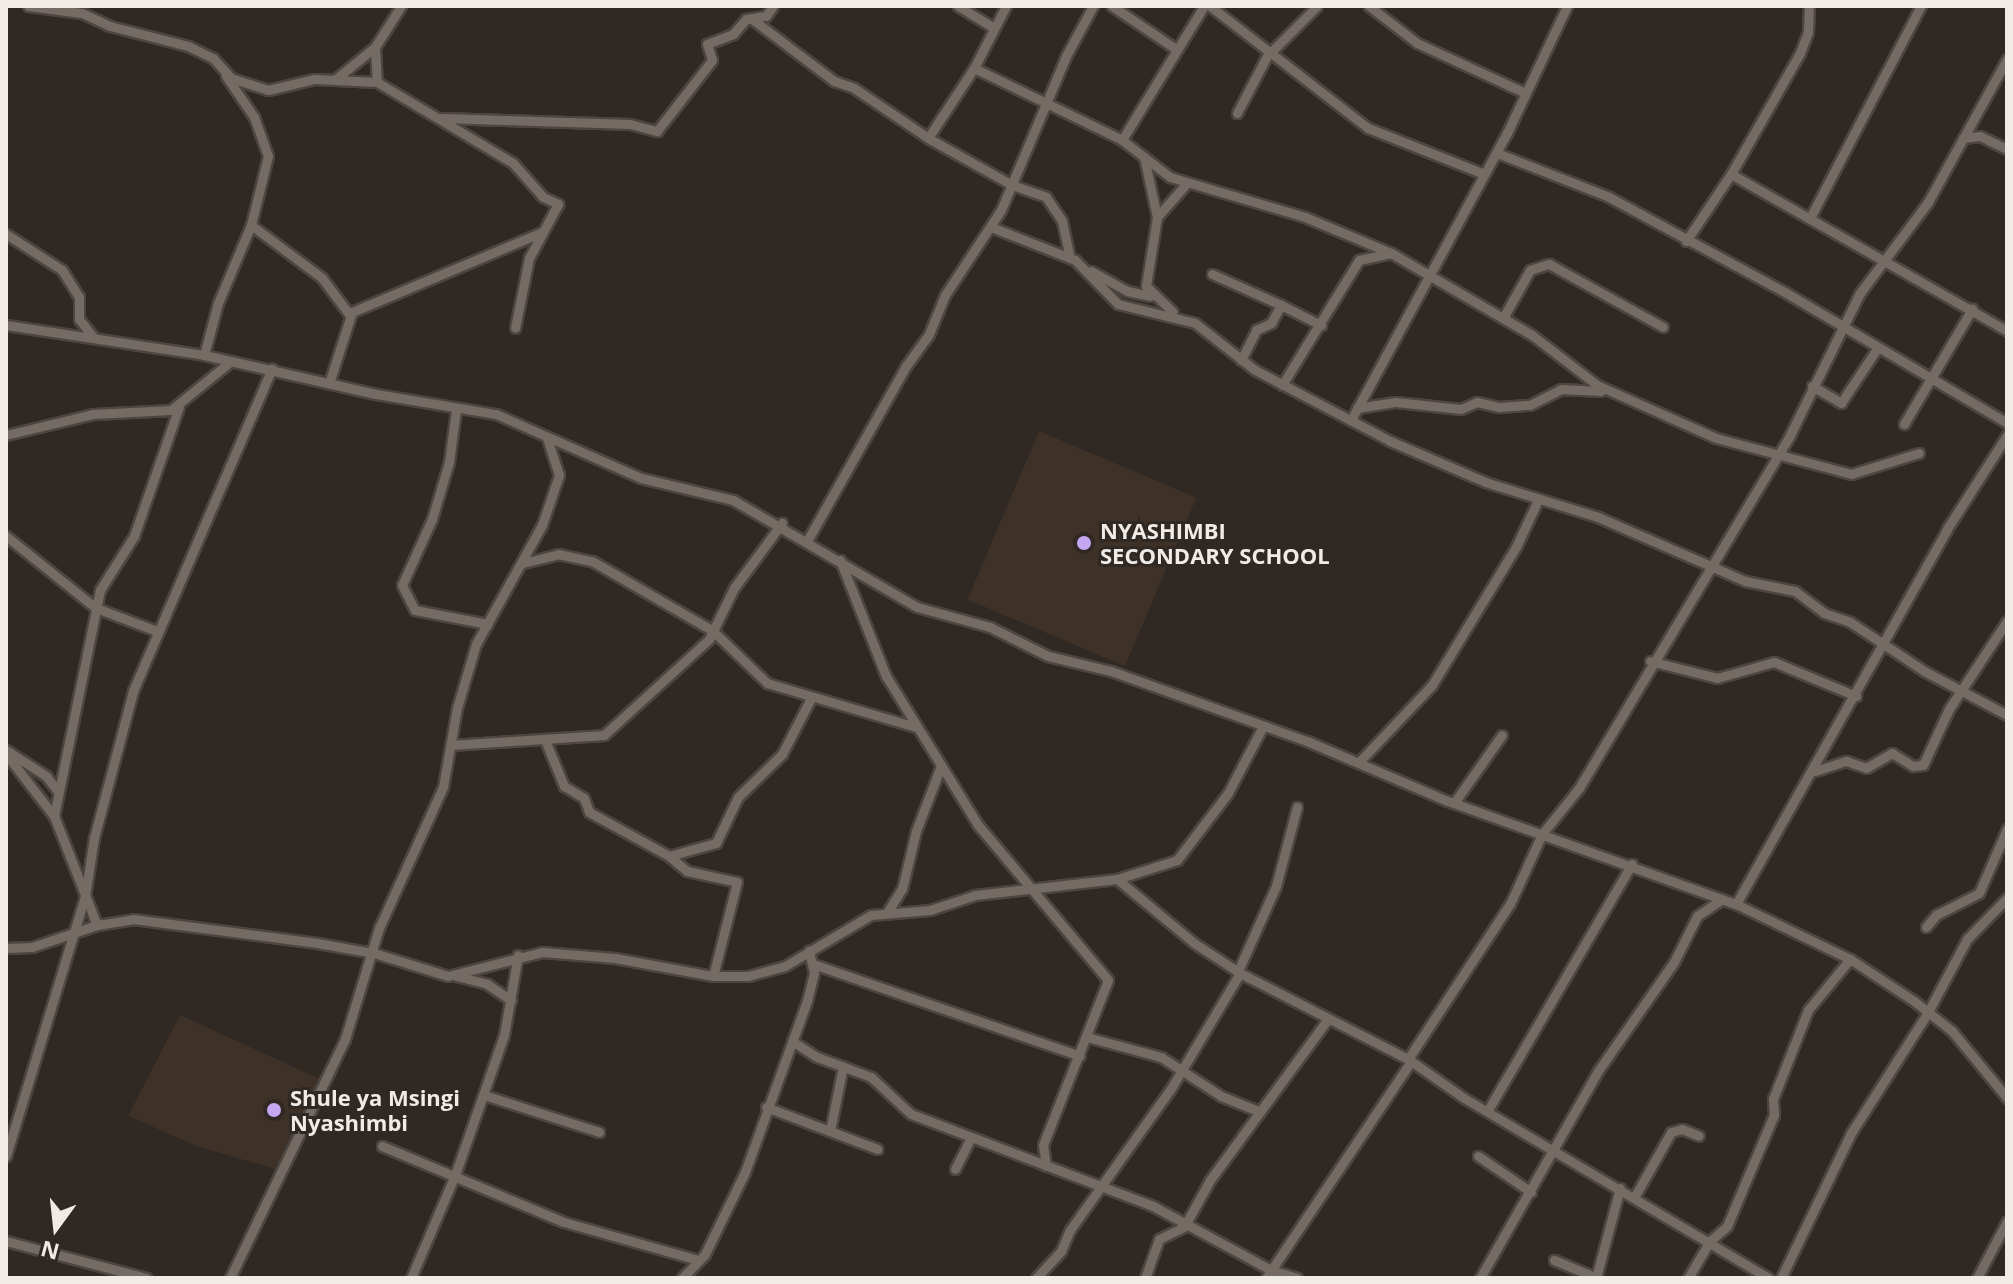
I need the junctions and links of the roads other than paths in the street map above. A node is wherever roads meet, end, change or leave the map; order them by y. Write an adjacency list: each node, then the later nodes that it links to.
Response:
1 (28, 6): 15 (street)
2 (401, 6): 18 (street)
3 (773, 6): 16 (street)
4 (958, 6): 17 (street)
5 (1006, 6): 17 (street)
6 (1093, 6): 27 (street)
7 (1112, 6): 19 (street)
8 (1204, 6): 19 (street)
9 (1210, 6): 20 (street)
10 (1317, 6): 20 (street)
11 (1369, 6): 26 (street)
12 (1567, 6): 26 (street)
13 (1809, 6): 37 (street)
14 (1921, 6): 40 (street)
15 (61, 7): 21 (street)
16 (752, 19): 29 (street); 30 (street)
17 (994, 28): 23 (street)
18 (375, 47): 24 (street); 25 (street)
19 (1176, 49): 32 (street)
20 (1269, 52): 28 (street); 36 (street)
21 (209, 56): 24 (street); 42 (street)
22 (2007, 59): 31 (street)
23 (974, 68): 27 (street); 30 (street)
24 (337, 78): 25 (street)
25 (377, 82): 29 (street)
26 (1525, 93): 34 (street)
27 (1046, 102): 32 (street); 39 (street)
28 (1237, 113)
29 (438, 118): 44 (street)
30 (928, 138): 39 (street)
31 (1963, 138): 33 (street); 49 (street)
32 (1122, 140): 35 (street)
33 (2007, 149)
34 (1497, 153): 36 (street); 46 (street)
35 (1144, 157): 38 (street); 41 (street)
36 (1484, 174): 52 (street)
37 (1731, 174): 40 (street); 46 (street)
38 (1186, 184): 41 (street); 47 (street)
39 (1012, 185): 43 (street); 48 (street)
40 (1811, 216): 49 (street)
41 (1157, 217): 53 (street)
42 (251, 225): 56 (street); 67 (street)
43 (991, 227): 48 (street); 90 (street)
44 (543, 232): 56 (street); 63 (street)
45 (6, 234): 65 (street)
46 (1686, 241): 62 (street)
47 (1391, 253): 52 (street); 60 (street)
48 (1070, 258): 50 (street)
49 (1884, 261): 55 (street); 62 (street)
50 (1089, 271): 53 (street); 57 (street)
51 (1212, 274): 54 (street)
52 (1431, 274): 58 (street); 77 (street)
53 (1150, 296): 57 (street)
54 (1281, 305): 60 (street); 68 (street)
55 (1972, 309): 64 (street); 71 (street)
56 (349, 314): 72 (street)
57 (1179, 316): 68 (street)
58 (1503, 318): 61 (street); 75 (street)
59 (6, 325): 65 (street)
60 (1321, 325): 73 (street)
61 (1663, 327)
62 (1842, 327): 66 (street); 74 (street)
63 (515, 328)
64 (2007, 331)
65 (93, 337): 67 (street)
66 (1878, 347): 71 (street); 74 (street)
67 (204, 355): 69 (street)
68 (1241, 360): 73 (street)
69 (231, 361): 70 (street); 76 (street)
70 (272, 369): 72 (street); 97 (street)
71 (1928, 378): 80 (street); 81 (street)
72 (330, 380): 78 (street)
73 (1282, 385): 79 (street)
74 (1812, 386): 85 (street)
75 (1613, 393): 77 (street); 85 (street)
76 (179, 407): 82 (street); 94 (street)
77 (1357, 408): 79 (street)
78 (456, 410): 84 (street); 96 (street)
79 (1351, 420): 87 (street)
80 (2006, 421)
81 (1904, 424)
82 (6, 435)
83 (2007, 435): 99 (street)
84 (547, 439): 88 (street); 92 (street)
85 (1777, 453): 86 (street); 93 (street)
86 (1919, 453)
87 (1538, 500): 93 (street); 111 (street)
88 (782, 523): 90 (street); 98 (street)
89 (6, 536): 94 (street)
90 (807, 541): 91 (street)
91 (840, 559): 105 (street); 106 (street)
92 (523, 563): 96 (street); 98 (street)
93 (1713, 565): 99 (street); 100 (street)
94 (96, 608): 97 (street); 114 (street)
95 (2007, 621): 101 (street)
96 (488, 624): 109 (street)
97 (157, 631): 124 (street)
98 (713, 631): 103 (street); 108 (street)
99 (1882, 646): 101 (street); 102 (street)
100 (1650, 661): 102 (street); 119 (street)
101 (1961, 690): 104 (street); 113 (street)
102 (1856, 696): 113 (street)
103 (810, 700): 106 (street); 120 (street)
104 (2007, 715)
105 (1263, 726): 111 (street); 122 (street)
106 (916, 727): 112 (street)
107 (1502, 735): 115 (street)
108 (545, 740): 109 (street); 120 (street)
109 (451, 745): 134 (street)
110 (6, 752): 114 (street); 117 (street)
111 (1359, 762): 115 (street)
112 (941, 766): 123 (street); 128 (street)
113 (1815, 771): 127 (street)
114 (57, 790): 117 (street)
115 (1454, 803): 119 (street)
116 (1297, 807): 138 (street)
117 (54, 816): 124 (street)
118 (2007, 829): 130 (street)
119 (1542, 834): 121 (street); 147 (street)
120 (669, 856): 140 (street)
121 (1632, 864): 126 (street); 153 (street)
122 (1117, 879): 123 (street); 138 (street)
123 (1031, 891): 128 (street); 144 (street)
124 (85, 896): 129 (street); 131 (street)
125 (2007, 898): 142 (street)
126 (1722, 899): 127 (street); 161 (street)
127 (1736, 904): 136 (street)
128 (888, 911): 133 (street)
129 (97, 925): 131 (street); 134 (street)
130 (1926, 927)
131 (69, 937): 132 (street); 162 (street)
132 (6, 948)
133 (809, 951): 137 (street); 140 (street)
134 (374, 953): 139 (street); 179 (street)
135 (518, 955): 139 (street); 140 (street); 141 (street)
136 (1850, 959): 142 (street); 174 (street)
137 (813, 964): 145 (street); 146 (street)
138 (1239, 972): 143 (street); 149 (street)
139 (455, 976): 141 (street)
140 (713, 976)
141 (511, 1000): 150 (street)
142 (1928, 1012): 151 (street); 189 (street)
143 (1327, 1020): 147 (street); 154 (street)
144 (1087, 1037): 146 (street); 149 (street)
145 (792, 1041): 148 (street); 152 (street)
146 (1080, 1056): 164 (street)
147 (1410, 1060): 153 (street); 177 (street)
148 (843, 1066): 155 (street); 158 (street)
149 (1182, 1069): 154 (street); 167 (street)
150 (484, 1095): 156 (street); 166 (street)
151 (2007, 1098)
152 (766, 1107): 155 (street); 175 (street)
153 (1488, 1110): 161 (street)
154 (1258, 1111): 172 (street)
155 (830, 1131): 160 (street)
156 (599, 1132)
157 (1699, 1136): 170 (street)
158 (971, 1138): 164 (street); 165 (street)
159 (382, 1146): 166 (street)
160 (877, 1149)
161 (1556, 1150): 168 (street); 169 (street)
162 (6, 1156)
163 (1478, 1156): 169 (street)
164 (1046, 1166): 167 (street)
165 (955, 1169)
166 (455, 1175): 175 (street); 180 (street)
167 (1103, 1188): 172 (street); 182 (street)
168 (1620, 1188): 170 (street); 186 (street)
169 (1531, 1192): 185 (street)
170 (1635, 1196): 174 (street)
171 (2007, 1221): 190 (street)
172 (1186, 1222): 177 (street); 183 (street)
173 (6, 1241): 178 (street)
174 (1710, 1241): 187 (street); 188 (street)
175 (698, 1260): 181 (street)
176 (1554, 1260): 186 (street)
177 (1269, 1274): 184 (street)
178 (146, 1278)
179 (230, 1278)
180 (411, 1278)
181 (682, 1278)
182 (1036, 1278)
183 (1145, 1278)
184 (1297, 1278)
185 (1480, 1278)
186 (1596, 1278)
187 (1688, 1278)
188 (1768, 1278)
189 (1781, 1278)
190 (1977, 1278)

